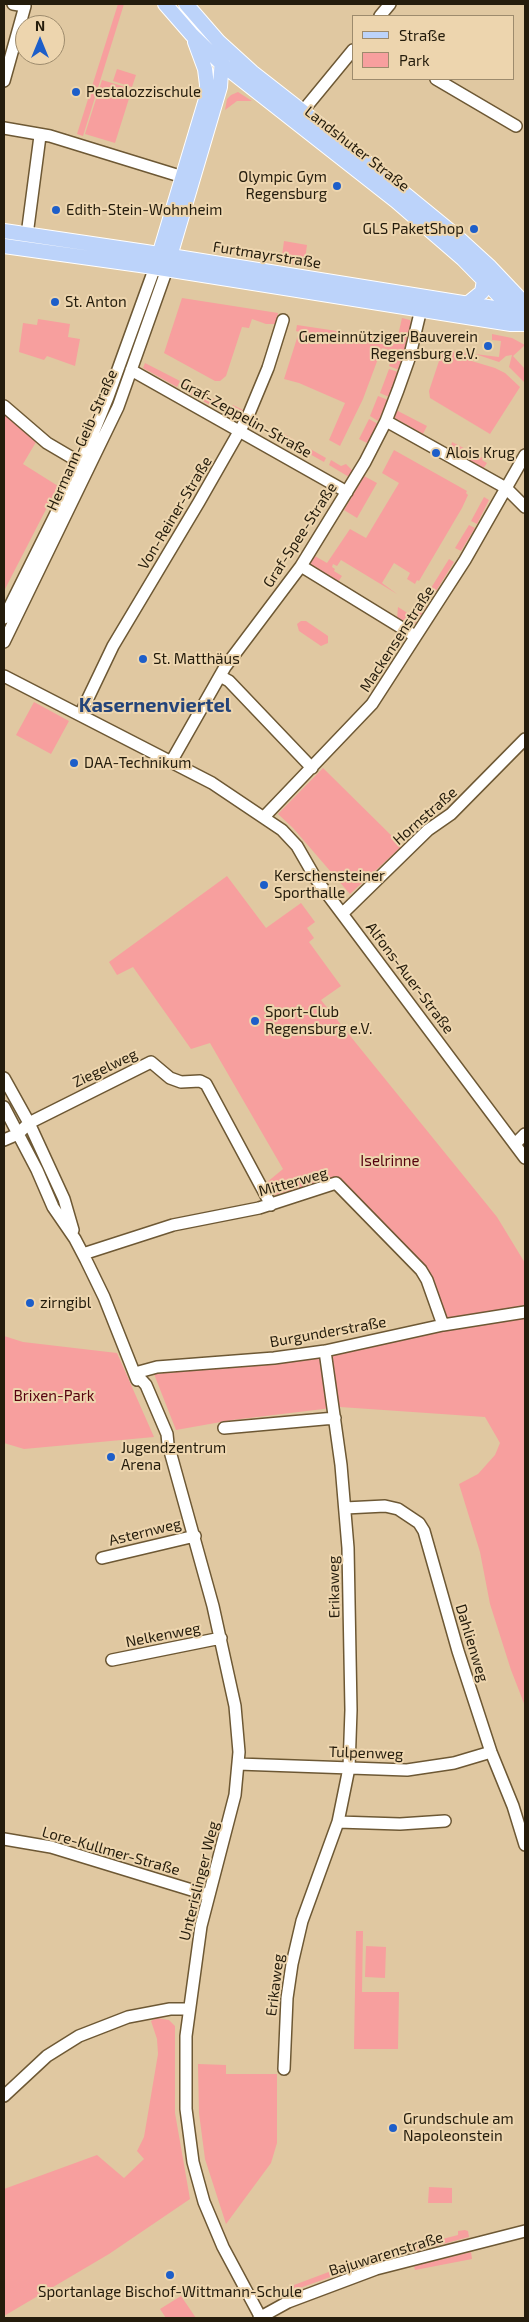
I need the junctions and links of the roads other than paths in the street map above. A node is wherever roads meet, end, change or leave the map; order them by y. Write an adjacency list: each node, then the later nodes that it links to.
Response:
1 (13, 4): 10 (street)
2 (165, 4): 6 (main road, Landshuter Straße)
3 (186, 4): 7 (main road, Landshuter Straße)
4 (390, 4): 5 (street)
5 (381, 15)
6 (192, 35): 9 (main road, Landshuter Straße); 18 (main road, Hermann-Geib-Straße)
7 (218, 42): 9 (main road, Hermann-Geib-Straße); 14 (main road, Landshuter Straße)
8 (352, 51): 14 (street)
9 (223, 65): 11 (main road, Landshuter Straße); 13 (main road, Hermann-Geib-Straße)
10 (4, 80)
11 (240, 80): 13 (main road); 23 (main road, Landshuter Straße)
12 (438, 80): 15 (street)
13 (220, 87): 22 (main road, Hermann-Geib-Straße)
14 (302, 112): 26 (main road, Landshuter Straße)
15 (516, 126)
16 (4, 128): 17 (street)
17 (40, 136): 18 (street); 20 (street)
18 (183, 177): 22 (main road, Hermann-Geib-Straße)
19 (4, 231): 20 (main road, Furtmayrstraße)
20 (27, 235): 22 (main road, Furtmayrstraße)
21 (4, 246): 22 (main road, Furtmayrstraße)
22 (163, 262): 24 (main road, Furtmayrstraße); 25 (main road, Furtmayrstraße); 29 (street, Hermann-Geib-Straße); 34 (street, Hermann-Geib-Straße)
23 (484, 280): 24 (main road); 26 (main road, Landshuter Straße)
24 (466, 305): 26 (main road, Furtmayrstraße)
25 (421, 309): 28 (main road, Furtmayrstraße); 31 (street, Graf-Spee-Straße)
26 (522, 309): 28 (main road, Landshuter Straße)
27 (283, 320): 32 (street, Von-Reiner-Straße)
28 (525, 323)
29 (131, 370): 32 (street, Graf-Zeppelin-Straße); 41 (street, Hermann-Geib-Straße)
30 (4, 406): 34 (street)
31 (386, 421): 35 (street); 36 (street, Graf-Spee-Straße)
32 (239, 432): 36 (street, Graf-Zeppelin-Straße); 44 (street, Von-Reiner-Straße)
33 (525, 455): 35 (street, Mackensenstraße)
34 (81, 463): 39 (street, Hermann-Geib-Straße)
35 (506, 488): 37 (street); 40 (street, Mackensenstraße)
36 (347, 492): 38 (street, Graf-Spee-Straße)
37 (525, 507)
38 (301, 566): 40 (street); 43 (street, Graf-Spee-Straße)
39 (4, 618)
40 (415, 636): 47 (street, Mackensenstraße)
41 (4, 642)
42 (4, 676): 44 (street, Alfons-Auer-Straße)
43 (220, 676): 46 (street, Graf-Spee-Straße); 47 (street)
44 (80, 715): 46 (street, Alfons-Auer-Straße)
45 (525, 739): 49 (street, Hornstraße)
46 (171, 762): 48 (street, Alfons-Auer-Straße)
47 (312, 768): 48 (street, Mackensenstraße)
48 (264, 817): 49 (street, Alfons-Auer-Straße)
49 (343, 913): 56 (street, Alfons-Auer-Straße)
50 (4, 1078): 52 (street)
51 (4, 1107): 53 (street)
52 (29, 1123): 53 (street); 58 (street, Ziegelweg); 59 (street)
53 (12, 1129): 55 (street); 59 (street)
54 (525, 1134): 56 (street)
55 (4, 1140)
56 (515, 1144): 57 (street, Alfons-Auer-Straße)
57 (525, 1158)
58 (271, 1205): 60 (street, Mitterweg); 62 (street, Mitterweg)
59 (75, 1239): 60 (street)
60 (83, 1254): 64 (street)
61 (525, 1312): 62 (street, Burgunderstraße)
62 (443, 1325): 63 (street, Burgunderstraße)
63 (325, 1351): 64 (street, Burgunderstraße); 65 (street, Erikaweg)
64 (135, 1373): 68 (street, Unterislinger Weg)
65 (335, 1418): 66 (street); 67 (street, Erikaweg)
66 (224, 1428)
67 (345, 1508): 72 (street, Dahlienweg); 74 (street, Erikaweg)
68 (195, 1536): 69 (street, Asternweg); 70 (street, Unterislinger Weg)
69 (102, 1558)
70 (221, 1638): 71 (street, Nelkenweg); 73 (street, Unterislinger Weg)
71 (112, 1660)
72 (491, 1752): 74 (street, Tulpenweg); 78 (street, Dahlienweg)
73 (238, 1764): 74 (street, Tulpenweg); 79 (street, Unterislinger Weg)
74 (349, 1768): 76 (street, Erikaweg)
75 (445, 1821): 76 (street)
76 (338, 1822): 81 (street, Erikaweg)
77 (4, 1839): 79 (street, Lore-Kullmer-Straße)
78 (525, 1845)
79 (208, 1896): 80 (street, Unterislinger Weg)
80 (188, 2009): 82 (street); 84 (street, Unterislinger Weg)
81 (284, 2069)
82 (4, 2096)
83 (525, 2231): 84 (street, Bajuwarenstraße)
84 (260, 2318)

